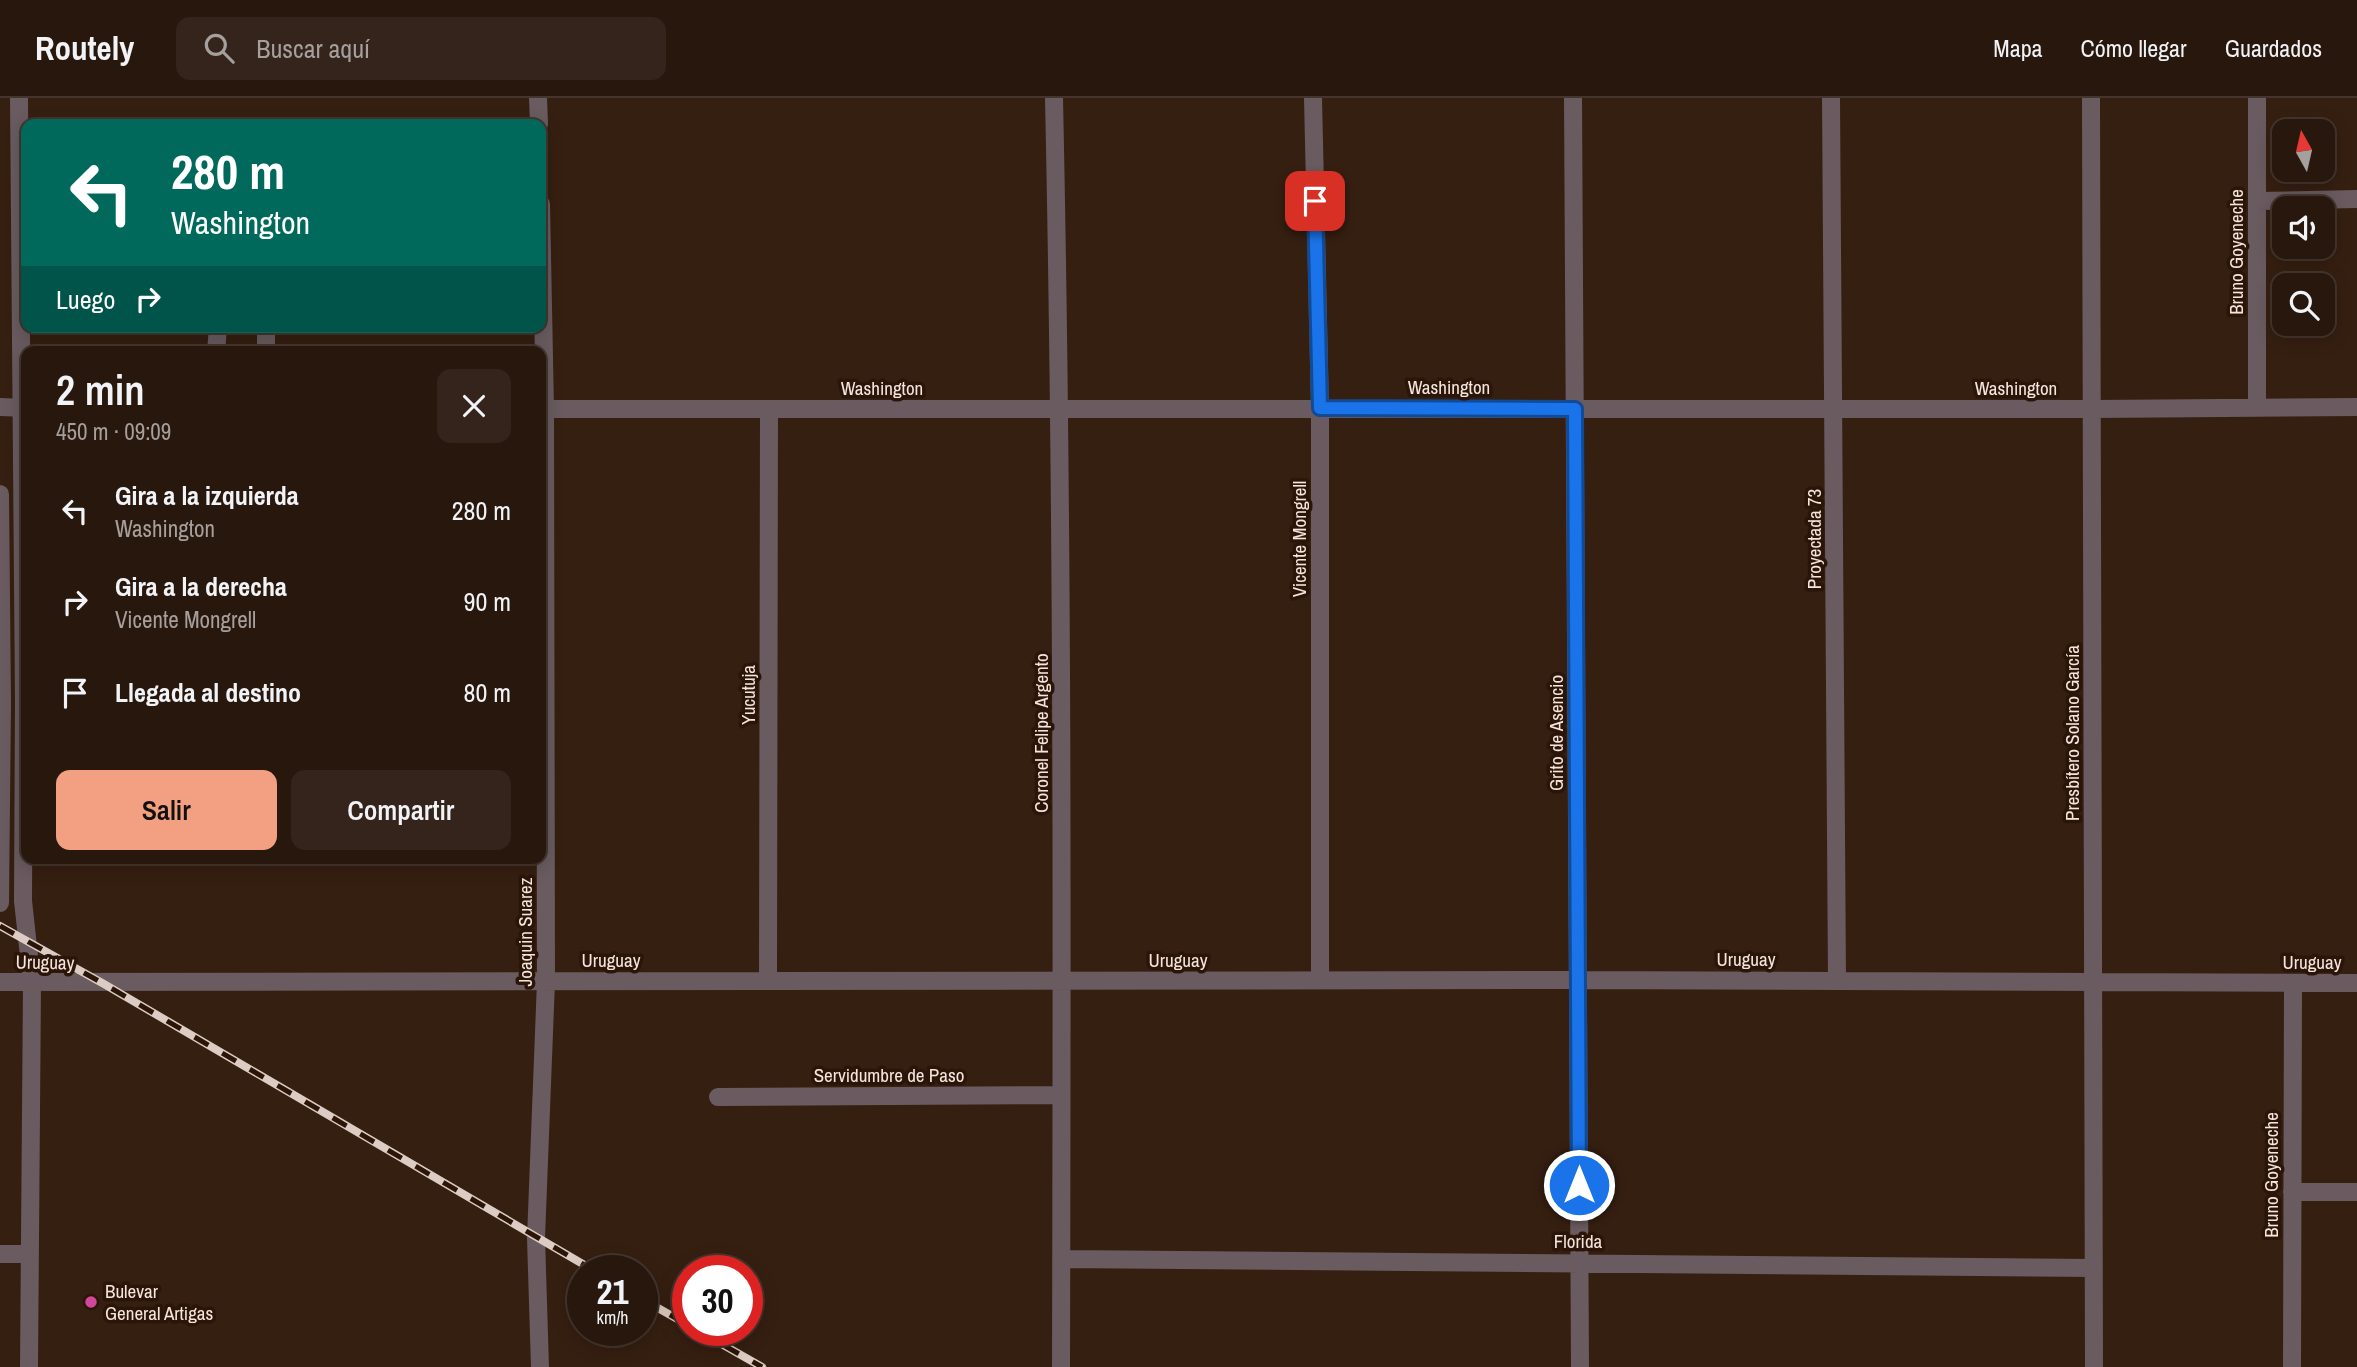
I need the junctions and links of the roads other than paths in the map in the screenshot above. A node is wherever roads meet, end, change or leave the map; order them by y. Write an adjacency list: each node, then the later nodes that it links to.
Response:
1 (19, 98): 12 (street)
2 (538, 98): 9 (street)
3 (1054, 98): 17 (street, Coronel Felipe Argento)
4 (1313, 98): 18 (street, Vicente Mongrell)
5 (1573, 98): 21 (street, Grito de Asencio)
6 (1831, 98): 19 (street, Proyectada 73)
7 (2091, 98): 22 (street, Presbítero Solano García)
8 (2257, 98): 11 (street, Bruno Goyeneche)
9 (539, 119)
10 (2357, 200): 11 (street)
11 (2257, 201): 14 (street, Bruno Goyeneche)
12 (21, 222)
13 (0, 407): 16 (street)
14 (2257, 407): 15 (street, Washington); 22 (street, Washington)
15 (2357, 407)
16 (21, 408)
17 (1060, 408): 18 (street, Washington); 23 (street, Washington); 36 (street, Coronel Felipe Argento)
18 (1320, 408): 21 (street, Washington); 31 (street, Vicente Mongrell)
19 (1834, 408): 21 (street, Washington); 22 (street, Washington); 34 (street, Proyectada 73)
20 (546, 409): 23 (street, Washington)
21 (1575, 409): 32 (street, Grito de Asencio)
22 (2093, 409): 37 (street, Presbítero Solano García)
23 (769, 410): 30 (street, Yucutuja)
24 (0, 494): 26 (street)
25 (21, 702): 26 (street)
26 (1, 703): 29 (street)
27 (23, 864): 38 (street)
28 (545, 864): 33 (street, Joaquin Suarez)
29 (0, 903)
30 (768, 980): 33 (street, Uruguay); 36 (street, Uruguay)
31 (1320, 980): 32 (street, Uruguay); 36 (street, Uruguay)
32 (1578, 980): 34 (street, Uruguay); 48 (street, Grito de Asencio)
33 (546, 981): 38 (street, Uruguay); 51 (street, Joaquin Suarez)
34 (1837, 981): 37 (street, Uruguay)
35 (0, 982): 38 (street, Uruguay)
36 (1063, 982): 41 (street, Coronel Felipe Argento)
37 (2094, 982): 39 (street, Uruguay); 49 (street, Presbítero Solano García)
38 (32, 983): 46 (street)
39 (2292, 983): 40 (street, Uruguay); 43 (street, Bruno Goyeneche)
40 (2357, 983)
41 (1061, 1096): 42 (street, Servidumbre de Paso); 47 (street, Coronel Felipe Argento)
42 (718, 1097)
43 (2292, 1192): 44 (street); 55 (street, Bruno Goyeneche)
44 (2357, 1192)
45 (0, 1254): 46 (street)
46 (29, 1254): 50 (street)
47 (1061, 1259): 48 (street, Florida); 52 (street, Coronel Felipe Argento)
48 (1579, 1262): 49 (street, Florida); 53 (street, Grito de Asencio)
49 (2093, 1268): 54 (street, Presbítero Solano García)
50 (29, 1367)
51 (540, 1367)
52 (1061, 1367)
53 (1580, 1367)
54 (2094, 1367)
55 (2292, 1367)

